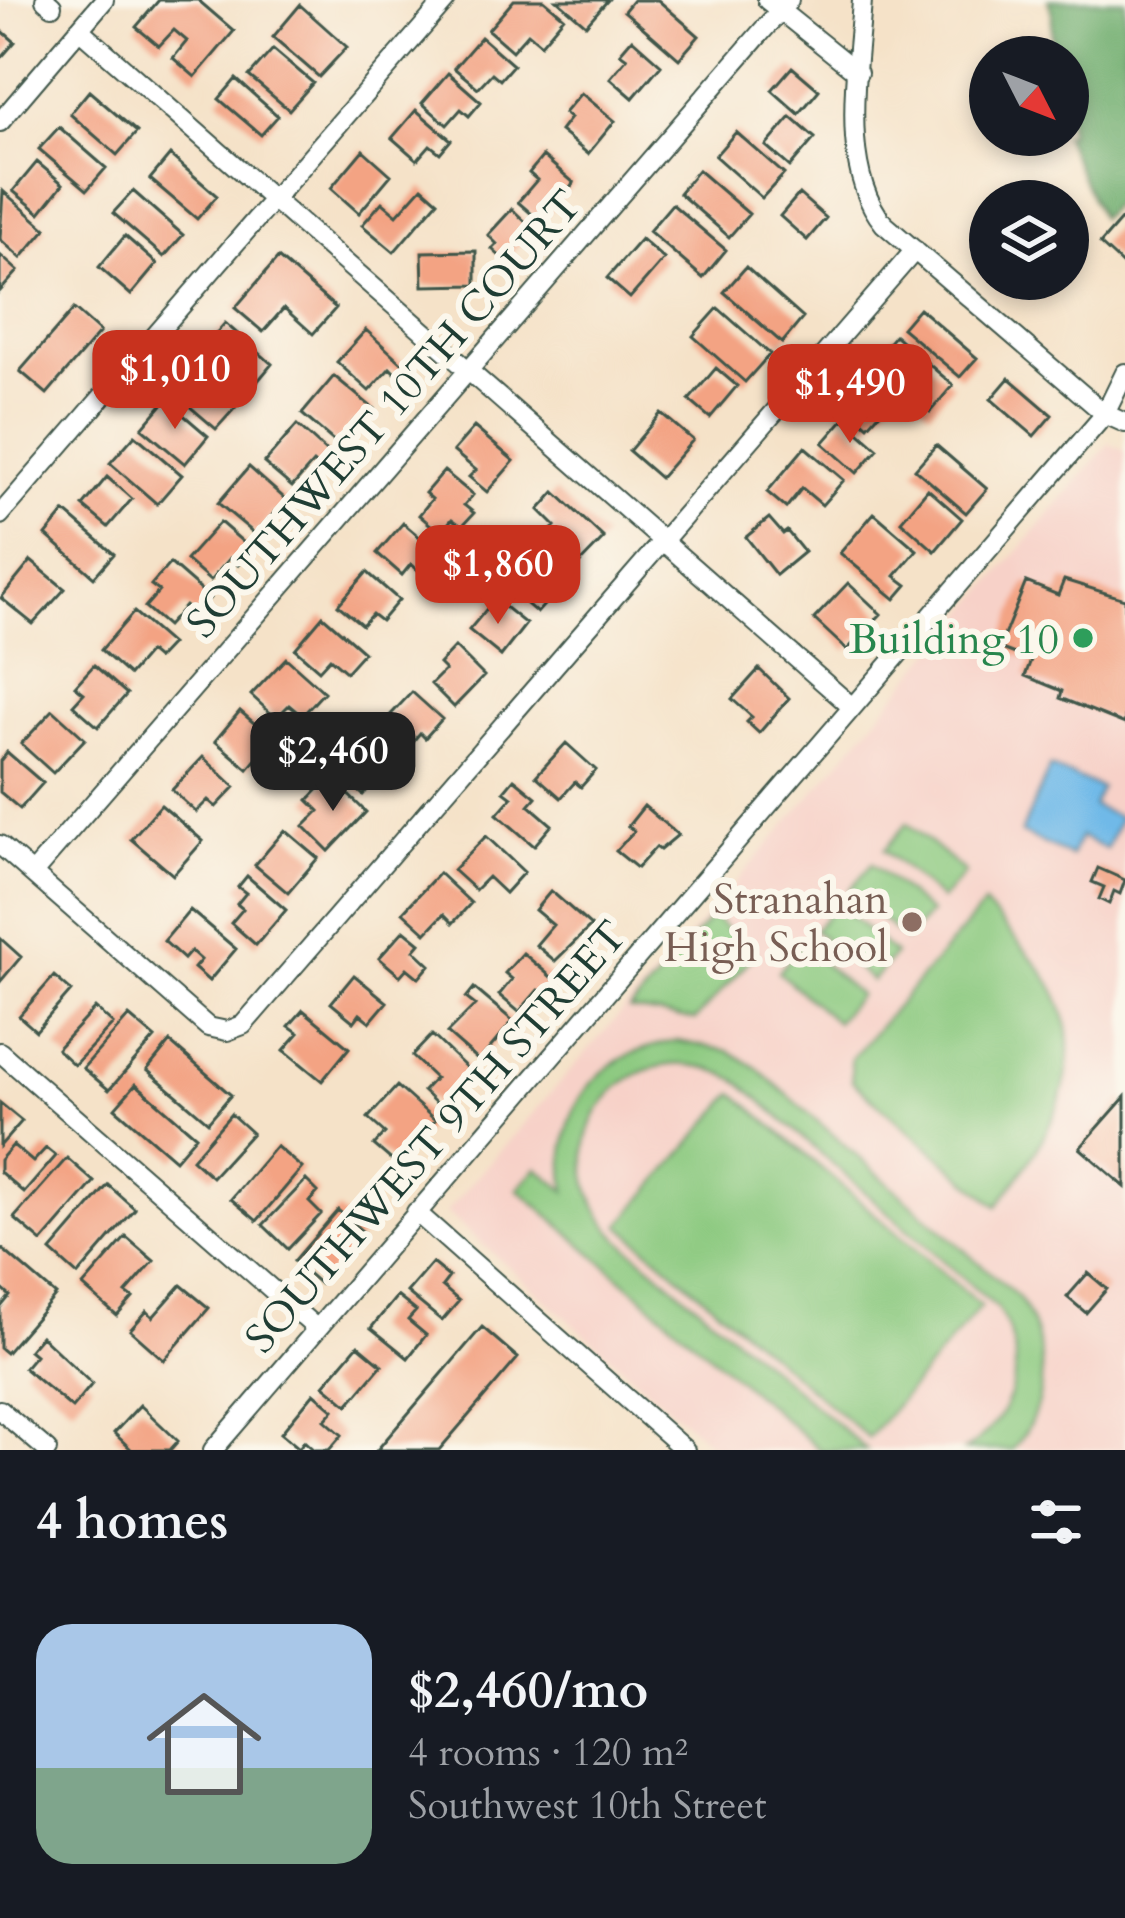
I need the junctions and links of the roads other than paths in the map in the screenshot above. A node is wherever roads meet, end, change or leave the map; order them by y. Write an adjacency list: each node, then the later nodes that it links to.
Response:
1 (104, 0): 5 (street)
2 (446, 0): 8 (street)
3 (862, 0): 6 (street)
4 (778, 3): 6 (street); 10 (street, SOUTHWEST 10TH COURT)
5 (79, 28): 7 (street); 8 (street)
6 (858, 73): 9 (street)
7 (0, 122)
8 (271, 200): 10 (street); 14 (street)
9 (915, 250): 12 (street); 15 (street)
10 (468, 370): 15 (street); 18 (street, SOUTHWEST 10TH COURT)
11 (1125, 373): 12 (street, SOUTHWEST 9TH STREET)
12 (1105, 414): 13 (street); 16 (street, SOUTHWEST 9TH STREET)
13 (1125, 423)
14 (0, 515)
15 (661, 541): 16 (street); 18 (street)
16 (852, 707): 20 (street, SOUTHWEST 9TH STREET)
17 (0, 845): 18 (street)
18 (33, 873)
19 (0, 1052): 21 (street)
20 (416, 1212): 21 (street, SOUTHWEST 9TH STREET); 25 (street)
21 (316, 1328): 24 (street, SOUTHWEST 9TH STREET)
22 (0, 1409): 23 (street)
23 (47, 1450)
24 (213, 1450)
25 (685, 1450)

